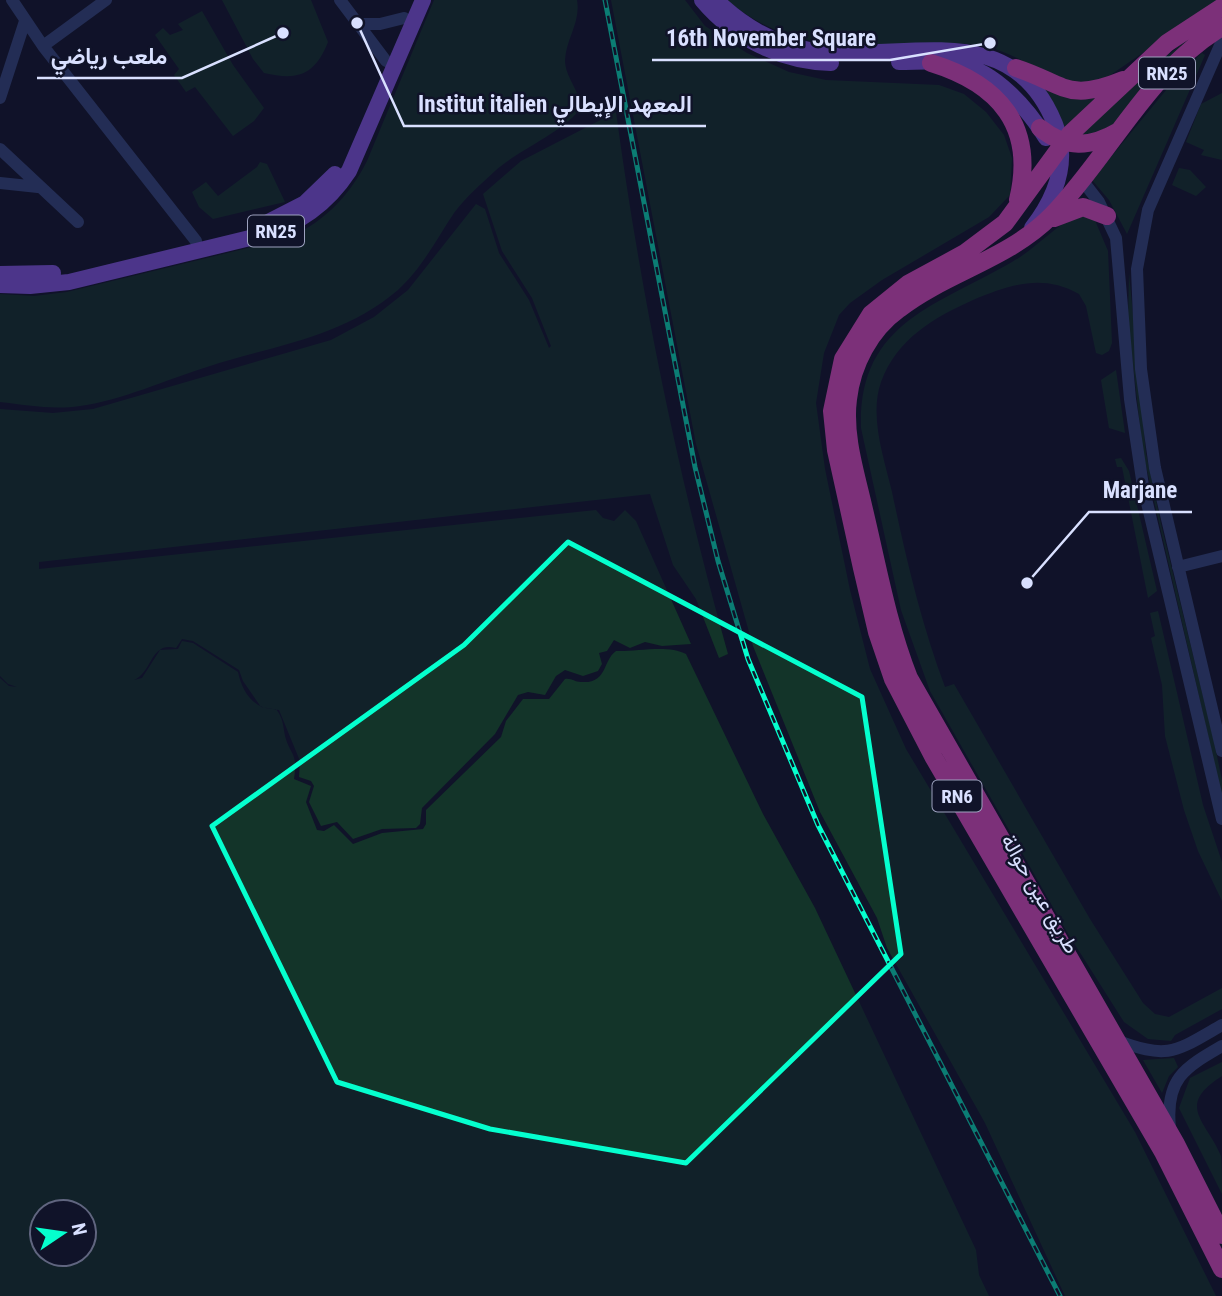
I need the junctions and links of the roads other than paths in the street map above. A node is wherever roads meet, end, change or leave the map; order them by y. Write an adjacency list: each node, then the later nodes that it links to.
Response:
1 (12, 0): 10 (street)
2 (106, 0): 14 (street)
3 (340, 0): 11 (street)
4 (412, 0): 9 (main road, RN25)
5 (423, 0): 34 (main road, RN25)
6 (702, 0): 16 (main road, RN25)
7 (716, 0): 17 (main road, RN25)
8 (1222, 7): 18 (highway, RN25)
9 (404, 18): 11 (street); 15 (main road, RN25)
10 (26, 21): 14 (street); 19 (street)
11 (356, 24): 15 (street)
12 (1222, 27): 21 (highway, RN25)
13 (1222, 41): 36 (street)
14 (43, 46): 31 (street)
15 (386, 61): 31 (main road, RN25)
16 (931, 63): 20 (main road, RN25); 27 (highway)
17 (1016, 68): 18 (highway, RN25); 23 (main road, RN25)
18 (1136, 74): 23 (highway, RN25)
19 (0, 98)
20 (1040, 128): 23 (highway, RN25)
21 (1122, 129): 23 (highway); 24 (highway, RN25)
22 (0, 149): 26 (street)
23 (1060, 152): 24 (main road, RN25); 27 (highway, RN6); 32 (main road)
24 (1082, 180): 28 (street); 29 (highway, RN6)
25 (0, 183): 26 (street)
26 (38, 187): 30 (street)
27 (1015, 212): 44 (highway, طريق عين حوالة / RN6)
28 (1107, 216): 29 (highway); 38 (street)
29 (1047, 220): 32 (highway, RN6)
30 (78, 222)
31 (196, 241): 33 (main road, RN25)
32 (1012, 246): 40 (highway, طريق عين حوالة / RN6)
33 (0, 274)
34 (0, 285)
35 (1222, 556): 36 (street)
36 (1178, 566): 37 (street)
37 (1222, 751)
38 (1222, 819)
39 (1222, 1025): 40 (street)
40 (1114, 1039): 42 (highway, طريق عين حوالة / RN6)
41 (1222, 1046): 42 (street)
42 (1170, 1135): 43 (highway, طريق عين حوالة / RN6)
43 (1222, 1235)
44 (1222, 1269)

